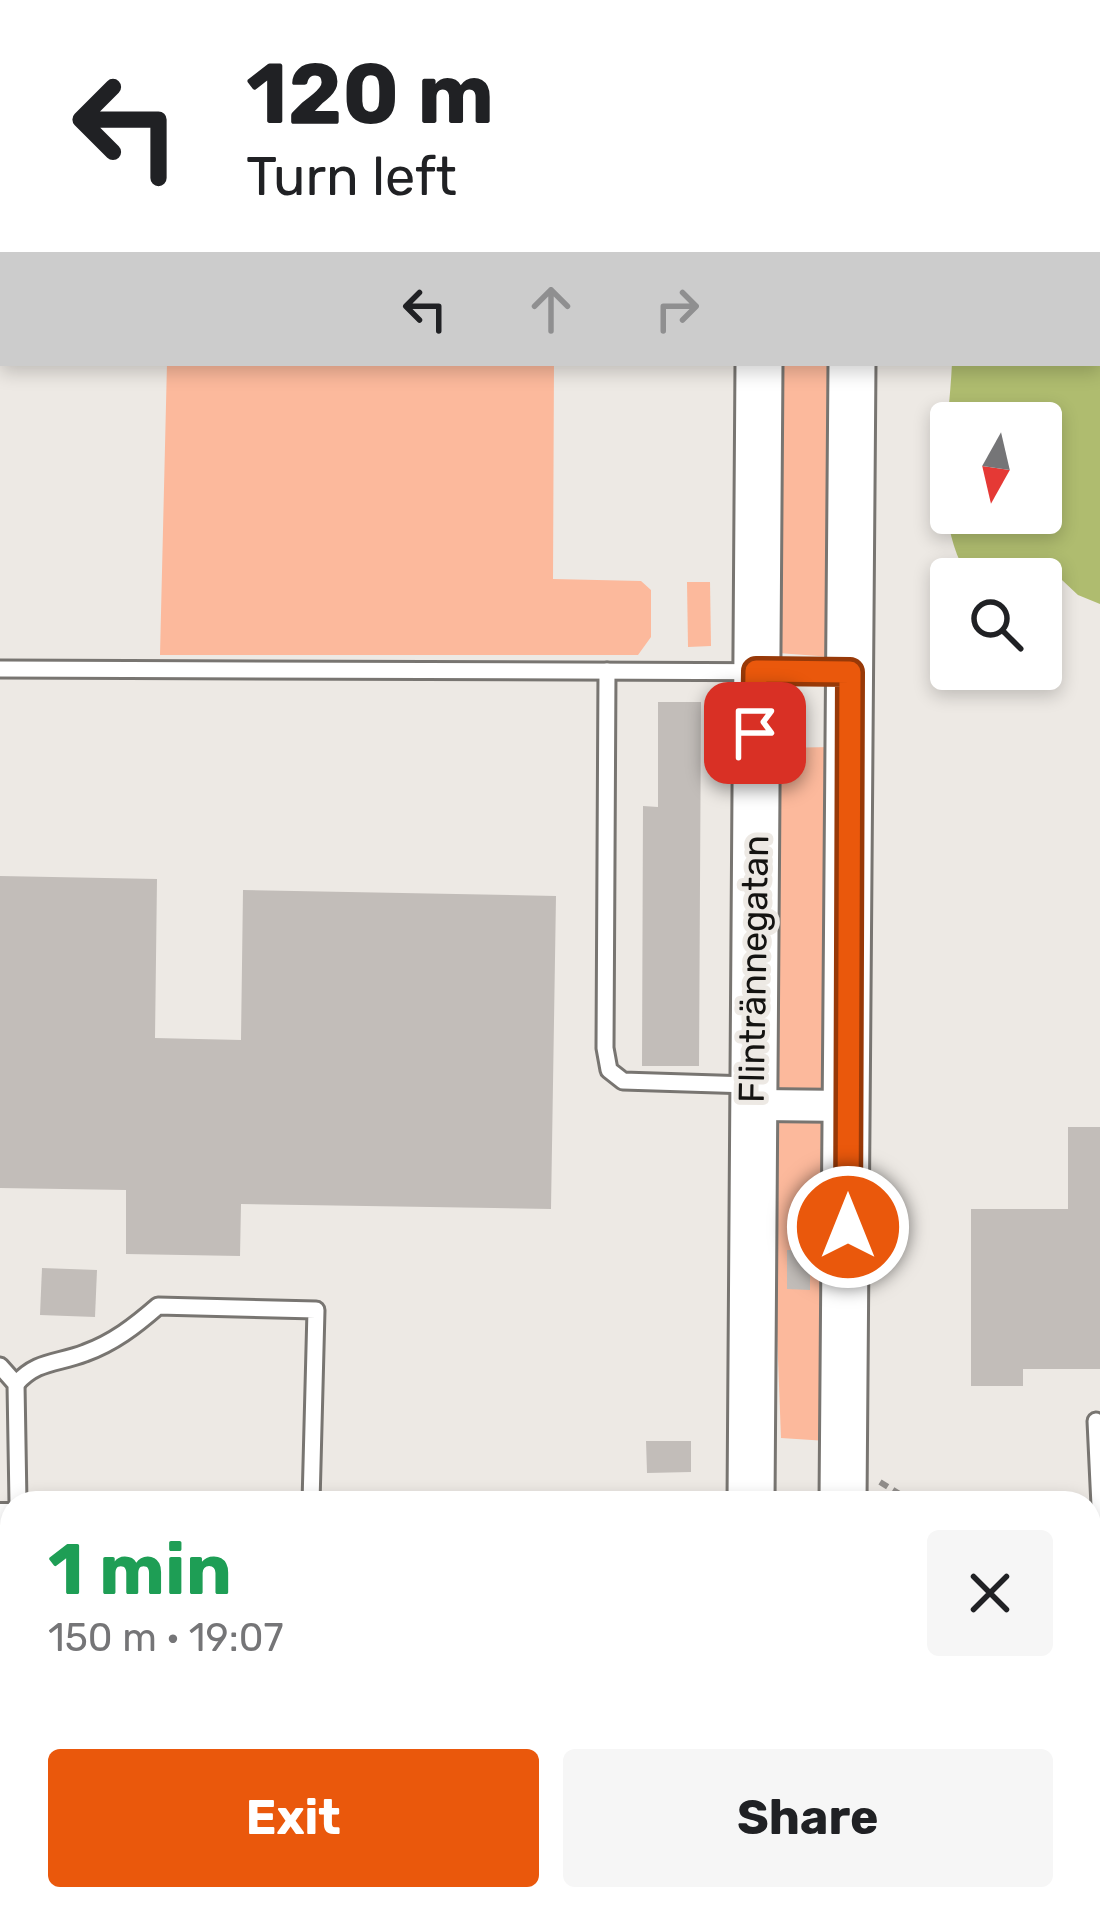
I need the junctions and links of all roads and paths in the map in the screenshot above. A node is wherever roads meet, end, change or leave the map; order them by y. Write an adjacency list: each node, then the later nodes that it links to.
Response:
1 (759, 366): 5 (street, Flintrännegatan)
2 (852, 366): 6 (street)
3 (0, 670): 4 (lane)
4 (607, 670): 5 (lane); 7 (lane)
5 (756, 671): 6 (lane); 7 (street, Flintrännegatan)
6 (850, 672): 8 (street)
7 (752, 1095): 8 (street); 15 (street, Flintrännegatan)
8 (848, 1106): 12 (street)
9 (0, 1366): 10 (lane)
10 (16, 1384): 13 (lane); 14 (lane)
11 (1096, 1420): 18 (lane)
12 (844, 1454): 16 (street); 17 (path)
13 (19, 1491)
14 (311, 1491)
15 (751, 1491)
16 (843, 1491)
17 (895, 1491)
18 (1100, 1491)

